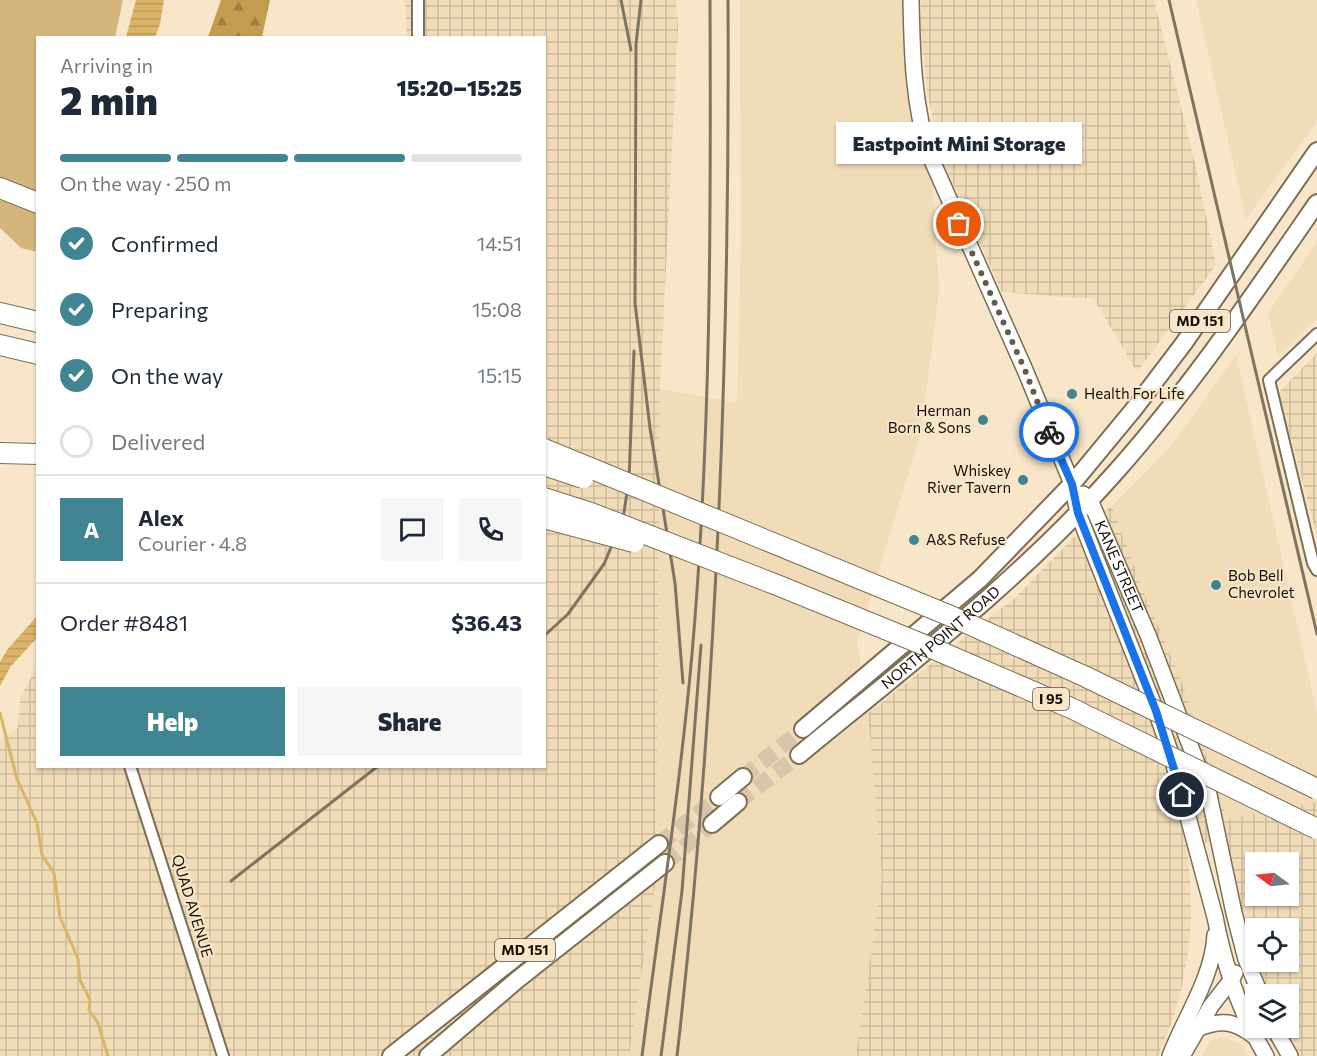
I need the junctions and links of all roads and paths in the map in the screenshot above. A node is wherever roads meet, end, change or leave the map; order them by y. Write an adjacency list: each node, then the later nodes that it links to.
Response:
1 (418, 0): 3 (street)
2 (910, 0): 17 (main road, KANE STREET)
3 (418, 36)
4 (1317, 151): 17 (main road, MD 151)
5 (0, 188): 6 (highway)
6 (36, 202)
7 (1317, 203): 19 (main road, MD 151)
8 (6, 315): 9 (highway)
9 (36, 322)
10 (1317, 334): 21 (street)
11 (3, 346): 12 (highway)
12 (36, 354)
13 (546, 450): 22 (highway, bridge)
14 (0, 453): 15 (highway)
15 (36, 454)
16 (546, 466): 22 (highway, I 95, bridge)
17 (1072, 484): 19 (main road, KANE STREET); 24 (main road, NORTH POINT ROAD / MD 151)
18 (546, 499): 23 (highway, I 95, bridge)
19 (1084, 506): 25 (main road, NORTH POINT ROAD / MD 151); 37 (main road, KANE STREET); 39 (main road, KANE STREET)
20 (546, 518): 23 (highway, bridge)
21 (1317, 570)
22 (865, 581): 30 (highway, I 95, bridge)
23 (777, 585): 34 (highway, I 95, bridge)
24 (953, 602): 25 (main road); 26 (main road, NORTH POINT ROAD / MD 151)
25 (966, 617): 27 (main road, NORTH POINT ROAD / MD 151)
26 (803, 729)
27 (799, 755)
28 (131, 768): 52 (street, QUAD AVENUE)
29 (743, 777): 31 (main road)
30 (1317, 789)
31 (719, 797)
32 (738, 802): 33 (main road)
33 (712, 824)
34 (1317, 829)
35 (659, 844): 38 (main road, MD 151)
36 (665, 863): 40 (main road, MD 151)
37 (1215, 917): 41 (main road, KANE STREET); 44 (main road)
38 (529, 946): 40 (main road); 45 (main road, MD 151)
39 (1244, 950): 41 (main road); 43 (main road, KANE STREET)
40 (541, 961): 47 (main road, MD 151)
41 (1232, 979): 42 (main road); 44 (main road); 46 (main road, KANE STREET); 48 (main road)
42 (1245, 984)
43 (1256, 984)
44 (1194, 1000): 55 (main road)
45 (455, 1005): 47 (main road); 53 (main road, MD 151)
46 (1245, 1013)
47 (467, 1023): 54 (main road, MD 151)
48 (1199, 1028): 49 (main road); 56 (main road)
49 (1245, 1030)
50 (1255, 1038): 57 (main road, KANE STREET)
51 (1280, 1038): 58 (main road)
52 (223, 1056)
53 (391, 1056)
54 (428, 1056)
55 (1170, 1056)
56 (1182, 1056)
57 (1266, 1056)
58 (1290, 1056)

